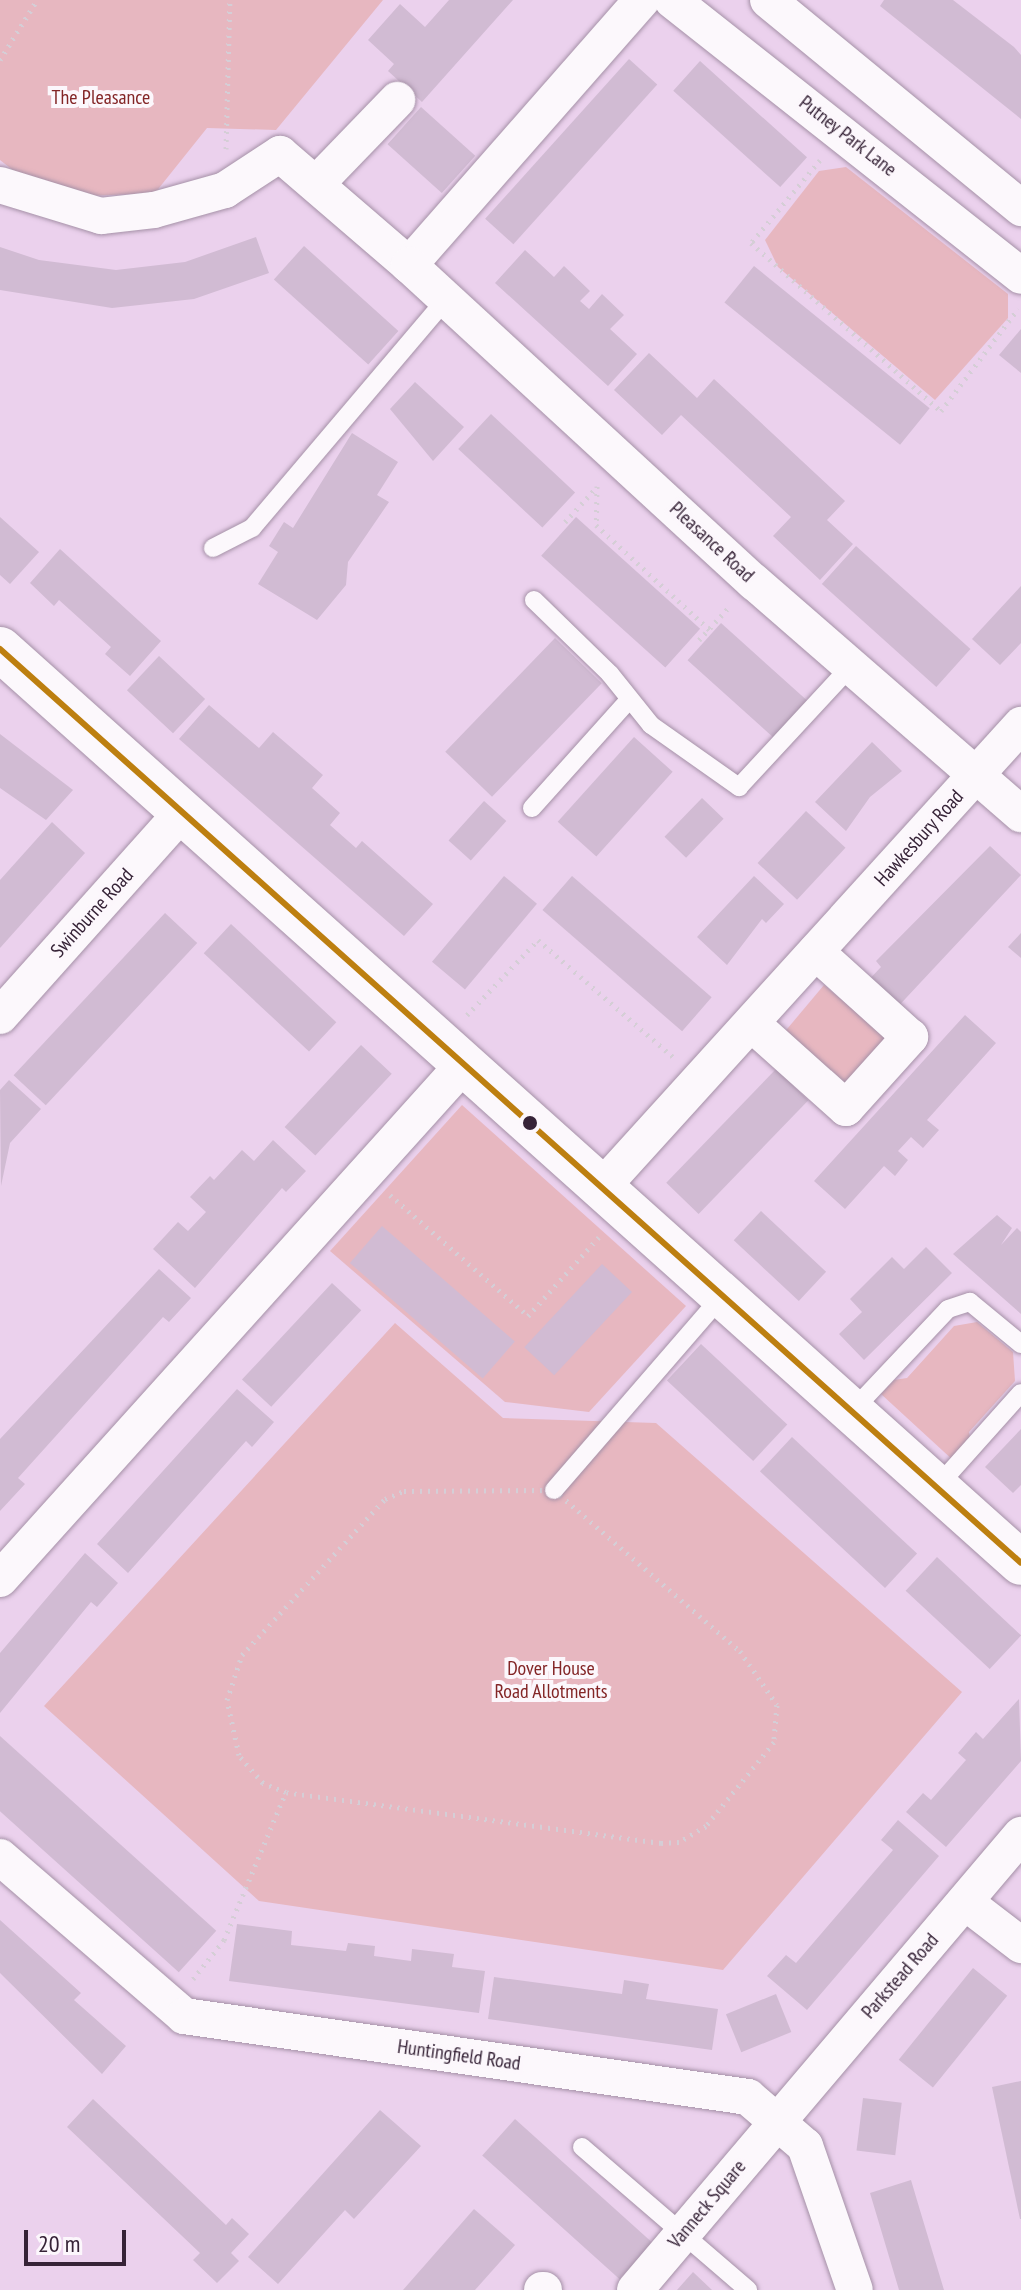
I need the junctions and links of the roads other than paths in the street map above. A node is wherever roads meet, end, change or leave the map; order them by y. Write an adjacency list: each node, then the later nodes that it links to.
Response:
1 (642, 0): 8 (street)
2 (672, 0): 9 (street, Putney Park Lane)
3 (768, 0): 7 (street)
4 (397, 100): 5 (street)
5 (316, 184): 6 (street); 8 (street)
6 (0, 185)
7 (1021, 208)
8 (409, 265): 10 (street, Pleasance Road)
9 (1021, 276)
10 (446, 299): 11 (lane); 14 (street, Pleasance Road)
11 (213, 548)
12 (534, 600): 15 (lane)
13 (0, 649): 19 (street)
14 (850, 667): 15 (lane); 17 (street, Pleasance Road)
15 (628, 701): 18 (lane)
16 (1021, 725): 17 (street, Hawkesbury Road)
17 (976, 775): 20 (street, Pleasance Road); 21 (street, Hawkesbury Road)
18 (532, 808)
19 (184, 810): 22 (street, Swinburne Road); 24 (street)
20 (1021, 814)
21 (816, 952): 23 (street, Hawkesbury Road); 23 (street)
22 (0, 1016)
23 (752, 1024): 25 (street, Hawkesbury Road)
24 (452, 1054): 25 (street); 33 (street)
25 (613, 1198): 26 (street)
26 (722, 1296): 29 (street); 31 (lane)
27 (1021, 1344): 29 (lane)
28 (1021, 1393): 30 (lane)
29 (851, 1412): 30 (street)
30 (936, 1488): 32 (street)
31 (554, 1490)
32 (1021, 1563)
33 (0, 1579)
34 (1021, 1835): 36 (street, Parkstead Road)
35 (0, 1857): 38 (street, Huntingfield Road)
36 (965, 1902): 37 (street); 38 (street, Parkstead Road)
37 (1021, 1945)
38 (779, 2118): 40 (street, Vanneck Square); 43 (street, Huntingfield Road)
39 (582, 2147): 40 (lane)
40 (682, 2233): 41 (street, Vanneck Square); 42 (lane)
41 (635, 2290)
42 (748, 2290)
43 (855, 2290)

